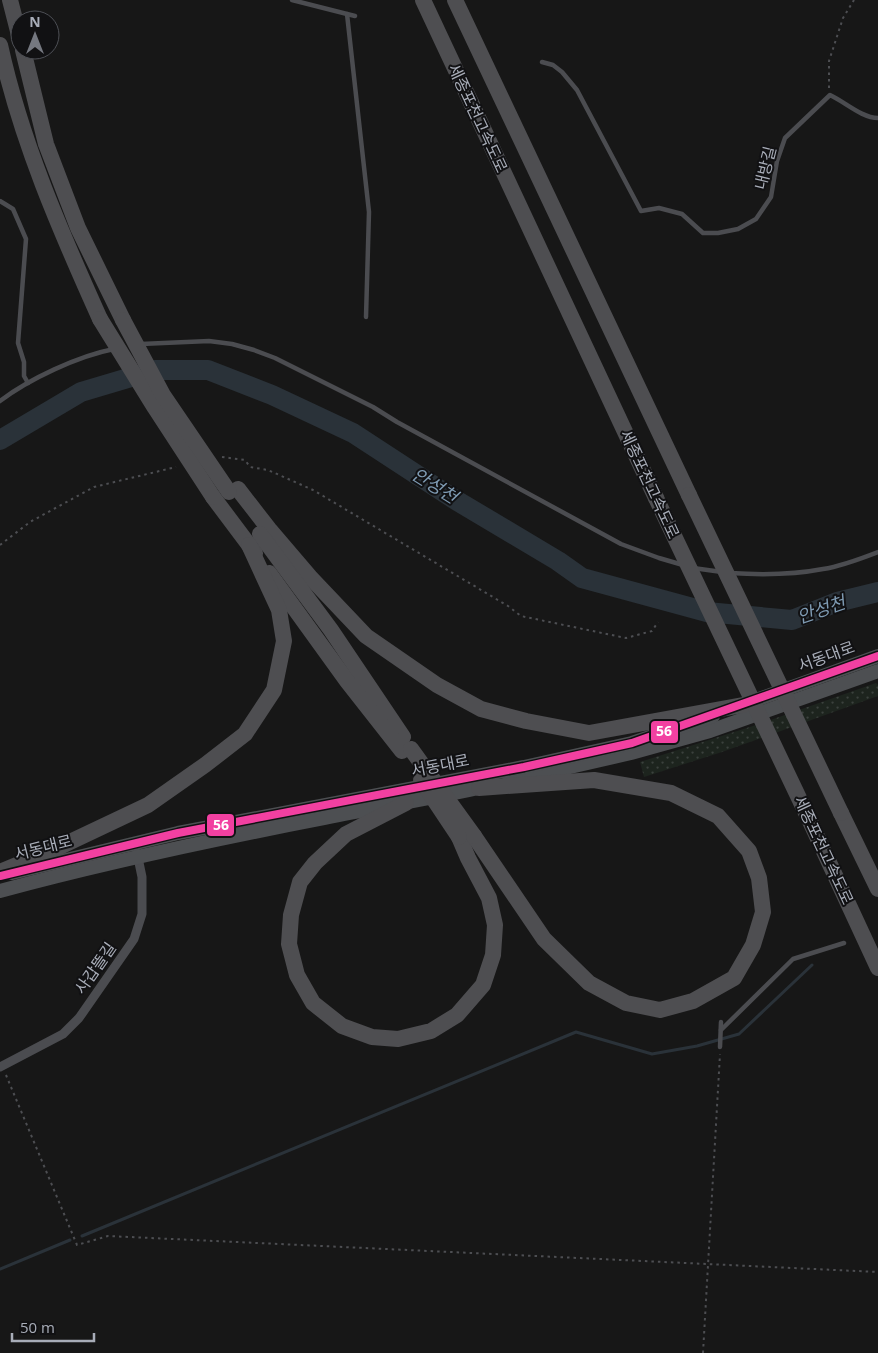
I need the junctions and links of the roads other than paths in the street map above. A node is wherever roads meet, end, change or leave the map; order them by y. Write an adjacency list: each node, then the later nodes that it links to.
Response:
1 (292, 0): 4 (lane)
2 (423, 0): 31 (highway, 세종포천고속도로, bridge)
3 (455, 0): 28 (highway, 세종포천고속도로, bridge)
4 (347, 14): 5 (lane); 11 (lane)
5 (356, 16)
6 (0, 45): 15 (highway, bridge)
7 (25, 60): 14 (highway, bridge)
8 (542, 62): 9 (lane, 내방길)
9 (878, 118)
10 (0, 200): 12 (lane)
11 (366, 317)
12 (28, 383): 13 (lane); 16 (lane)
13 (0, 401)
14 (233, 490): 19 (highway); 20 (highway)
15 (249, 545): 20 (highway); 26 (highway)
16 (878, 552)
17 (878, 656): 19 (main road, 서동대로)
18 (878, 670): 21 (main road, 서동대로)
19 (743, 705): 24 (main road, 서동대로)
20 (406, 750): 23 (highway, bridge)
21 (479, 788): 22 (main road, 서동대로); 23 (highway)
22 (406, 803): 23 (highway); 25 (main road, 서동대로)
23 (466, 836)
24 (134, 843): 25 (street, 사갑뜰길); 27 (main road, 서동대로)
25 (138, 857): 29 (main road, 서동대로); 35 (street, 사갑뜰길)
26 (0, 872)
27 (0, 876)
28 (878, 889)
29 (0, 891)
30 (844, 943): 33 (lane)
31 (878, 968)
32 (721, 1022): 33 (lane)
33 (721, 1032): 34 (lane)
34 (720, 1047)
35 (1, 1067)

